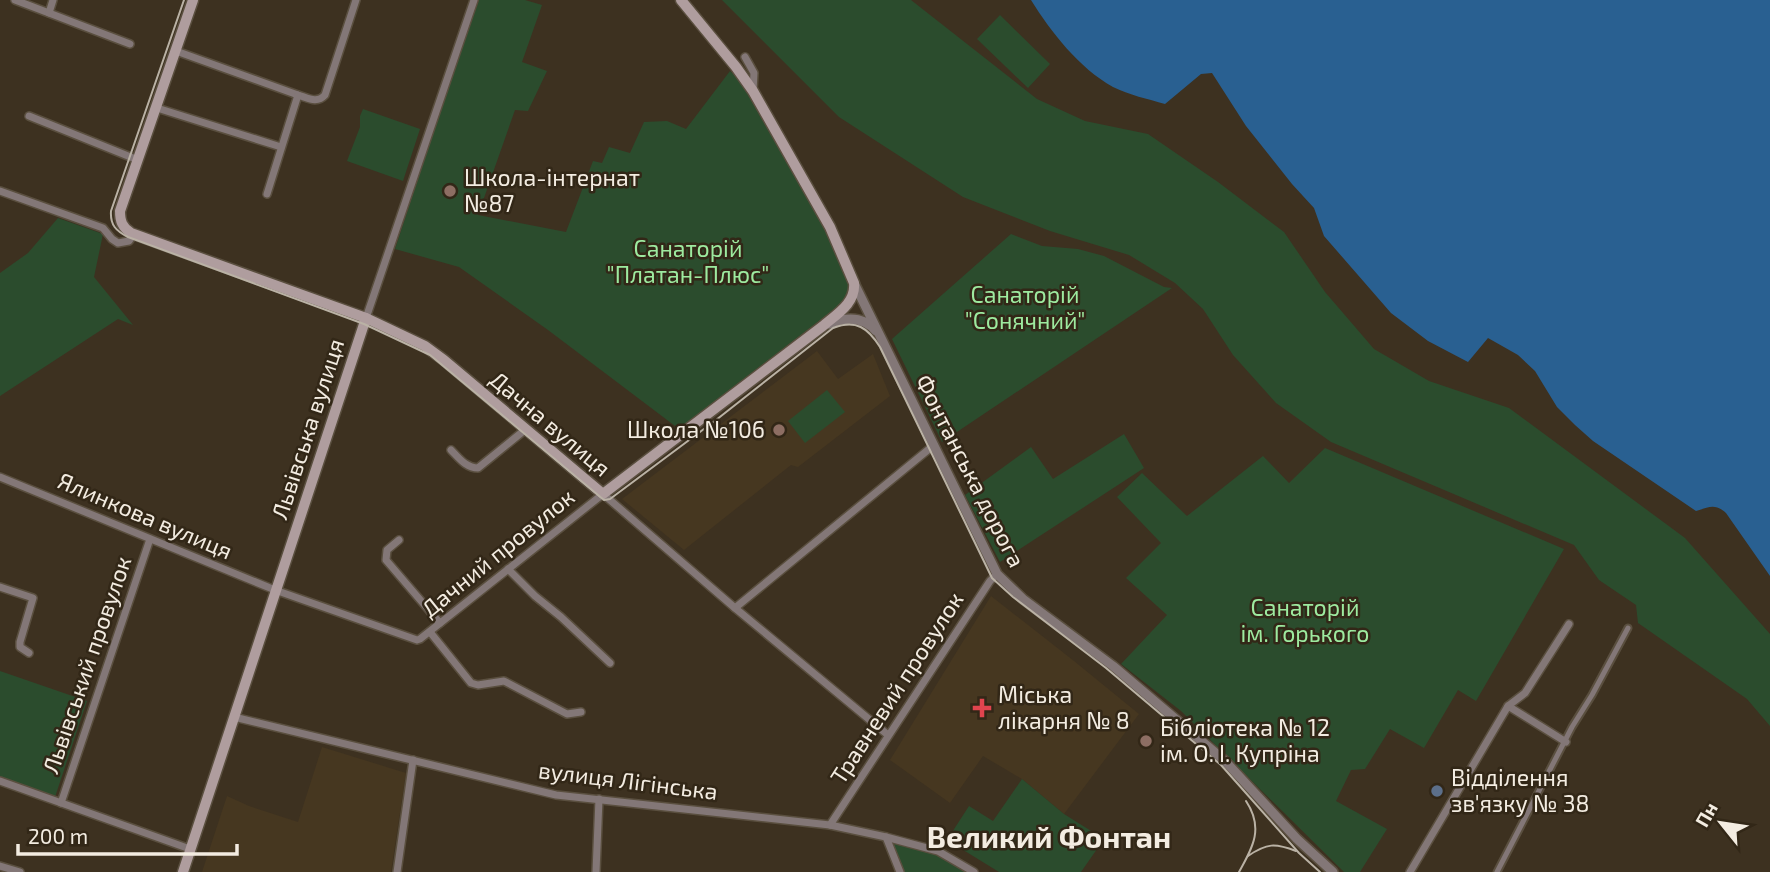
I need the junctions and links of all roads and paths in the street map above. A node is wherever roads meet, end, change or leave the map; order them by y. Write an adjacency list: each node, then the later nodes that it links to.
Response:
1 (15, 0): 7 (street)
2 (53, 0): 7 (street)
3 (193, 0): 9 (main road)
4 (356, 0): 12 (street)
5 (474, 0): 21 (street, Львівська вулиця)
6 (681, 0): 11 (main road, Фонтанська дорога)
7 (49, 13): 8 (street)
8 (130, 44)
9 (176, 51): 12 (street); 13 (main road)
10 (745, 57): 11 (street)
11 (753, 91): 20 (main road, Фонтанська дорога)
12 (298, 94): 15 (street)
13 (157, 108): 15 (street); 16 (main road)
14 (29, 116): 16 (street)
15 (281, 147): 18 (street)
16 (138, 160): 19 (main road)
17 (0, 191): 19 (street, Дачна вулиця)
18 (267, 194)
19 (134, 234): 21 (main road, Дачна вулиця)
20 (854, 283): 22 (main road, Дачний провулок); 23 (street, Фонтанська дорога)
21 (366, 318): 24 (main road, Дачна вулиця); 34 (main road, Львівська вулиця)
22 (823, 326): 23 (street, Дачний провулок); 28 (main road, Дачний провулок)
23 (880, 335): 25 (street, Фонтанська дорога)
24 (526, 429): 26 (street); 28 (main road, Дачна вулиця)
25 (934, 445): 32 (street, Фонтанська дорога); 35 (street)
26 (451, 450)
27 (0, 477): 29 (street, Ялинкова вулиця)
28 (603, 494): 31 (street, Дачний провулок); 35 (street, Дачна вулиця)
29 (150, 539): 34 (street, Ялинкова вулиця); 50 (street, Львівський провулок)
30 (399, 540): 36 (street)
31 (508, 569): 36 (street, Дачний провулок); 41 (street)
32 (997, 574): 45 (street, Травневий провулок); 61 (street, Фонтанська дорога)
33 (0, 587): 40 (street)
34 (275, 590): 39 (street, Дачний провулок); 44 (main road, Львівська вулиця)
35 (735, 608): 45 (street, Дачна вулиця)
36 (440, 623): 39 (street, Дачний провулок)
37 (1569, 624): 42 (street)
38 (1628, 628): 46 (street)
39 (430, 632): 43 (street)
40 (29, 653)
41 (610, 663)
42 (1508, 706): 46 (street); 62 (street)
43 (581, 712)
44 (234, 718): 47 (street, вулиця Лігінська); 53 (main road, Львівська вулиця)
45 (888, 735): 51 (street, Травневий провулок)
46 (1566, 743): 63 (street)
47 (413, 760): 49 (street, вулиця Лігінська); 57 (street)
48 (0, 781): 50 (street)
49 (599, 799): 51 (street, вулиця Лігінська); 58 (street)
50 (61, 803): 53 (street)
51 (830, 825): 52 (street, вулиця Лігінська)
52 (886, 836): 59 (street); 60 (street, вулиця Лігінська)
53 (190, 849): 56 (main road, Львівська вулиця)
54 (0, 866): 55 (street)
55 (20, 872)
56 (183, 872)
57 (397, 872)
58 (596, 872)
59 (900, 872)
60 (974, 872)
61 (1333, 872)
62 (1410, 872)
63 (1497, 872)

